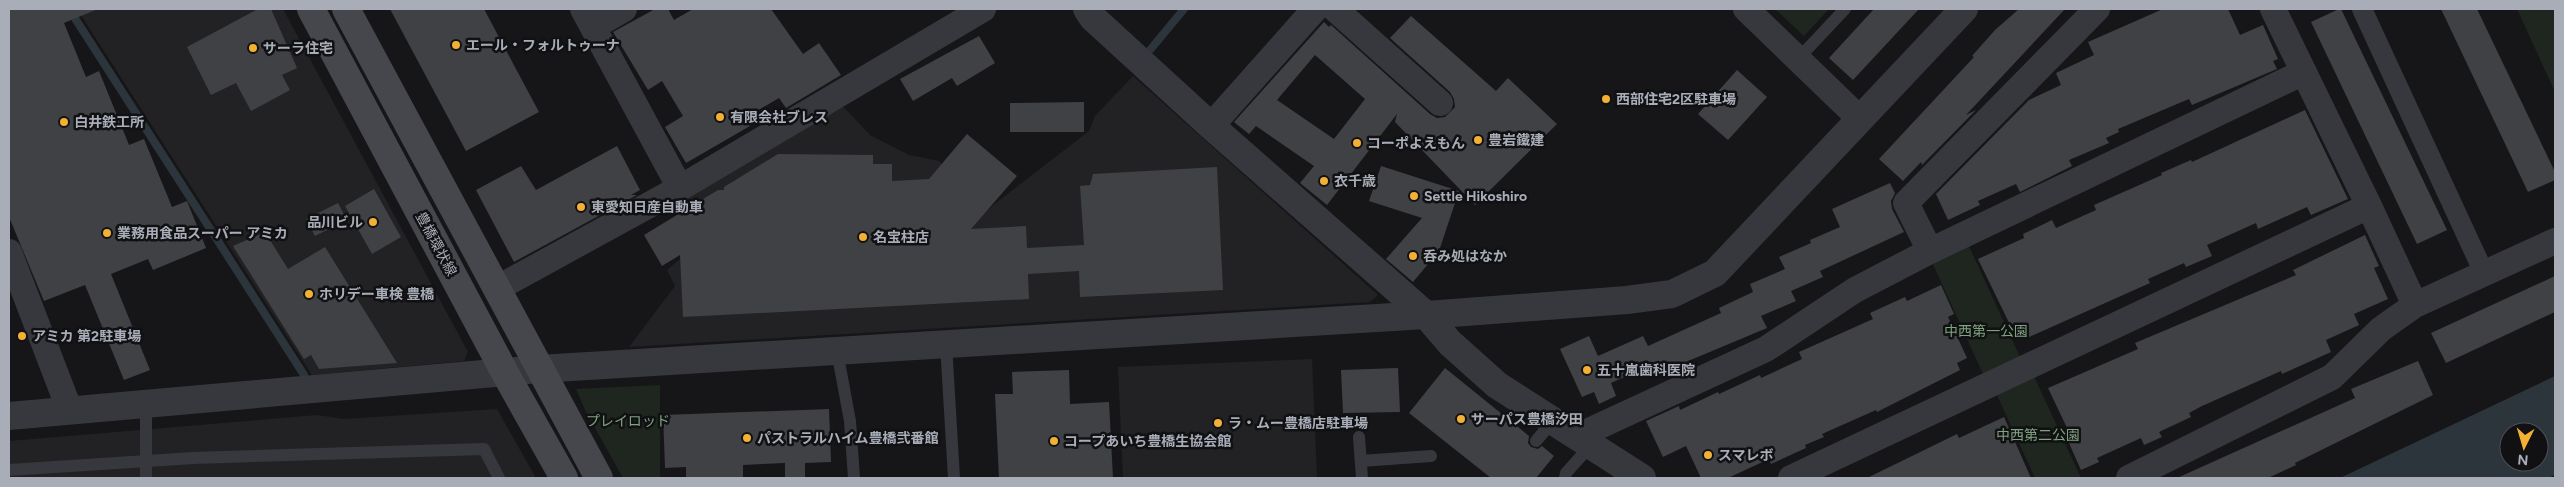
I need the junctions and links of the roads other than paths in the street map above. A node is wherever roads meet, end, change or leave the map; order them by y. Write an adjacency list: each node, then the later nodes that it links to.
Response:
1 (311, 9): 32 (main road, 豊橋環状線)
2 (346, 9): 26 (main road)
3 (624, 9): 14 (street)
4 (983, 9): 20 (street)
5 (1087, 9): 19 (street)
6 (1315, 9): 19 (street)
7 (1335, 9): 17 (street)
8 (1746, 9): 15 (street)
9 (1845, 9): 15 (lane)
10 (1964, 9): 18 (street)
11 (2097, 9): 23 (street)
12 (2273, 9): 16 (street)
13 (2362, 9): 25 (street)
14 (588, 18): 20 (street)
15 (1798, 59): 18 (street)
16 (2304, 72): 21 (street); 23 (street)
17 (1440, 103)
18 (1860, 119): 28 (street)
19 (1211, 126): 28 (street)
20 (680, 188): 26 (street)
21 (2369, 206): 27 (street); 51 (street)
22 (2555, 241): 25 (street)
23 (1930, 251): 37 (street)
24 (9, 252): 34 (street)
25 (2484, 273): 27 (street)
26 (496, 289): 31 (main road)
27 (2415, 305): 52 (street)
28 (1426, 315): 29 (street); 37 (street)
29 (946, 344): 30 (street); 47 (lane)
30 (837, 351): 31 (street); 46 (lane)
31 (540, 369): 32 (street); 45 (main road)
32 (505, 373): 33 (street); 44 (main road, 豊橋環状線)
33 (146, 404): 34 (street); 40 (lane)
34 (70, 411): 35 (street)
35 (9, 416)
36 (1359, 437): 39 (lane)
37 (1585, 440): 49 (lane); 50 (street)
38 (1431, 456): 39 (lane)
39 (1361, 460): 48 (lane)
40 (145, 461): 41 (lane); 42 (lane); 43 (lane)
41 (9, 470)
42 (146, 478)
43 (499, 478)
44 (564, 478)
45 (599, 478)
46 (854, 478)
47 (954, 478)
48 (1362, 478)
49 (1565, 478)
50 (1642, 478)
51 (1791, 478)
52 (2129, 478)

